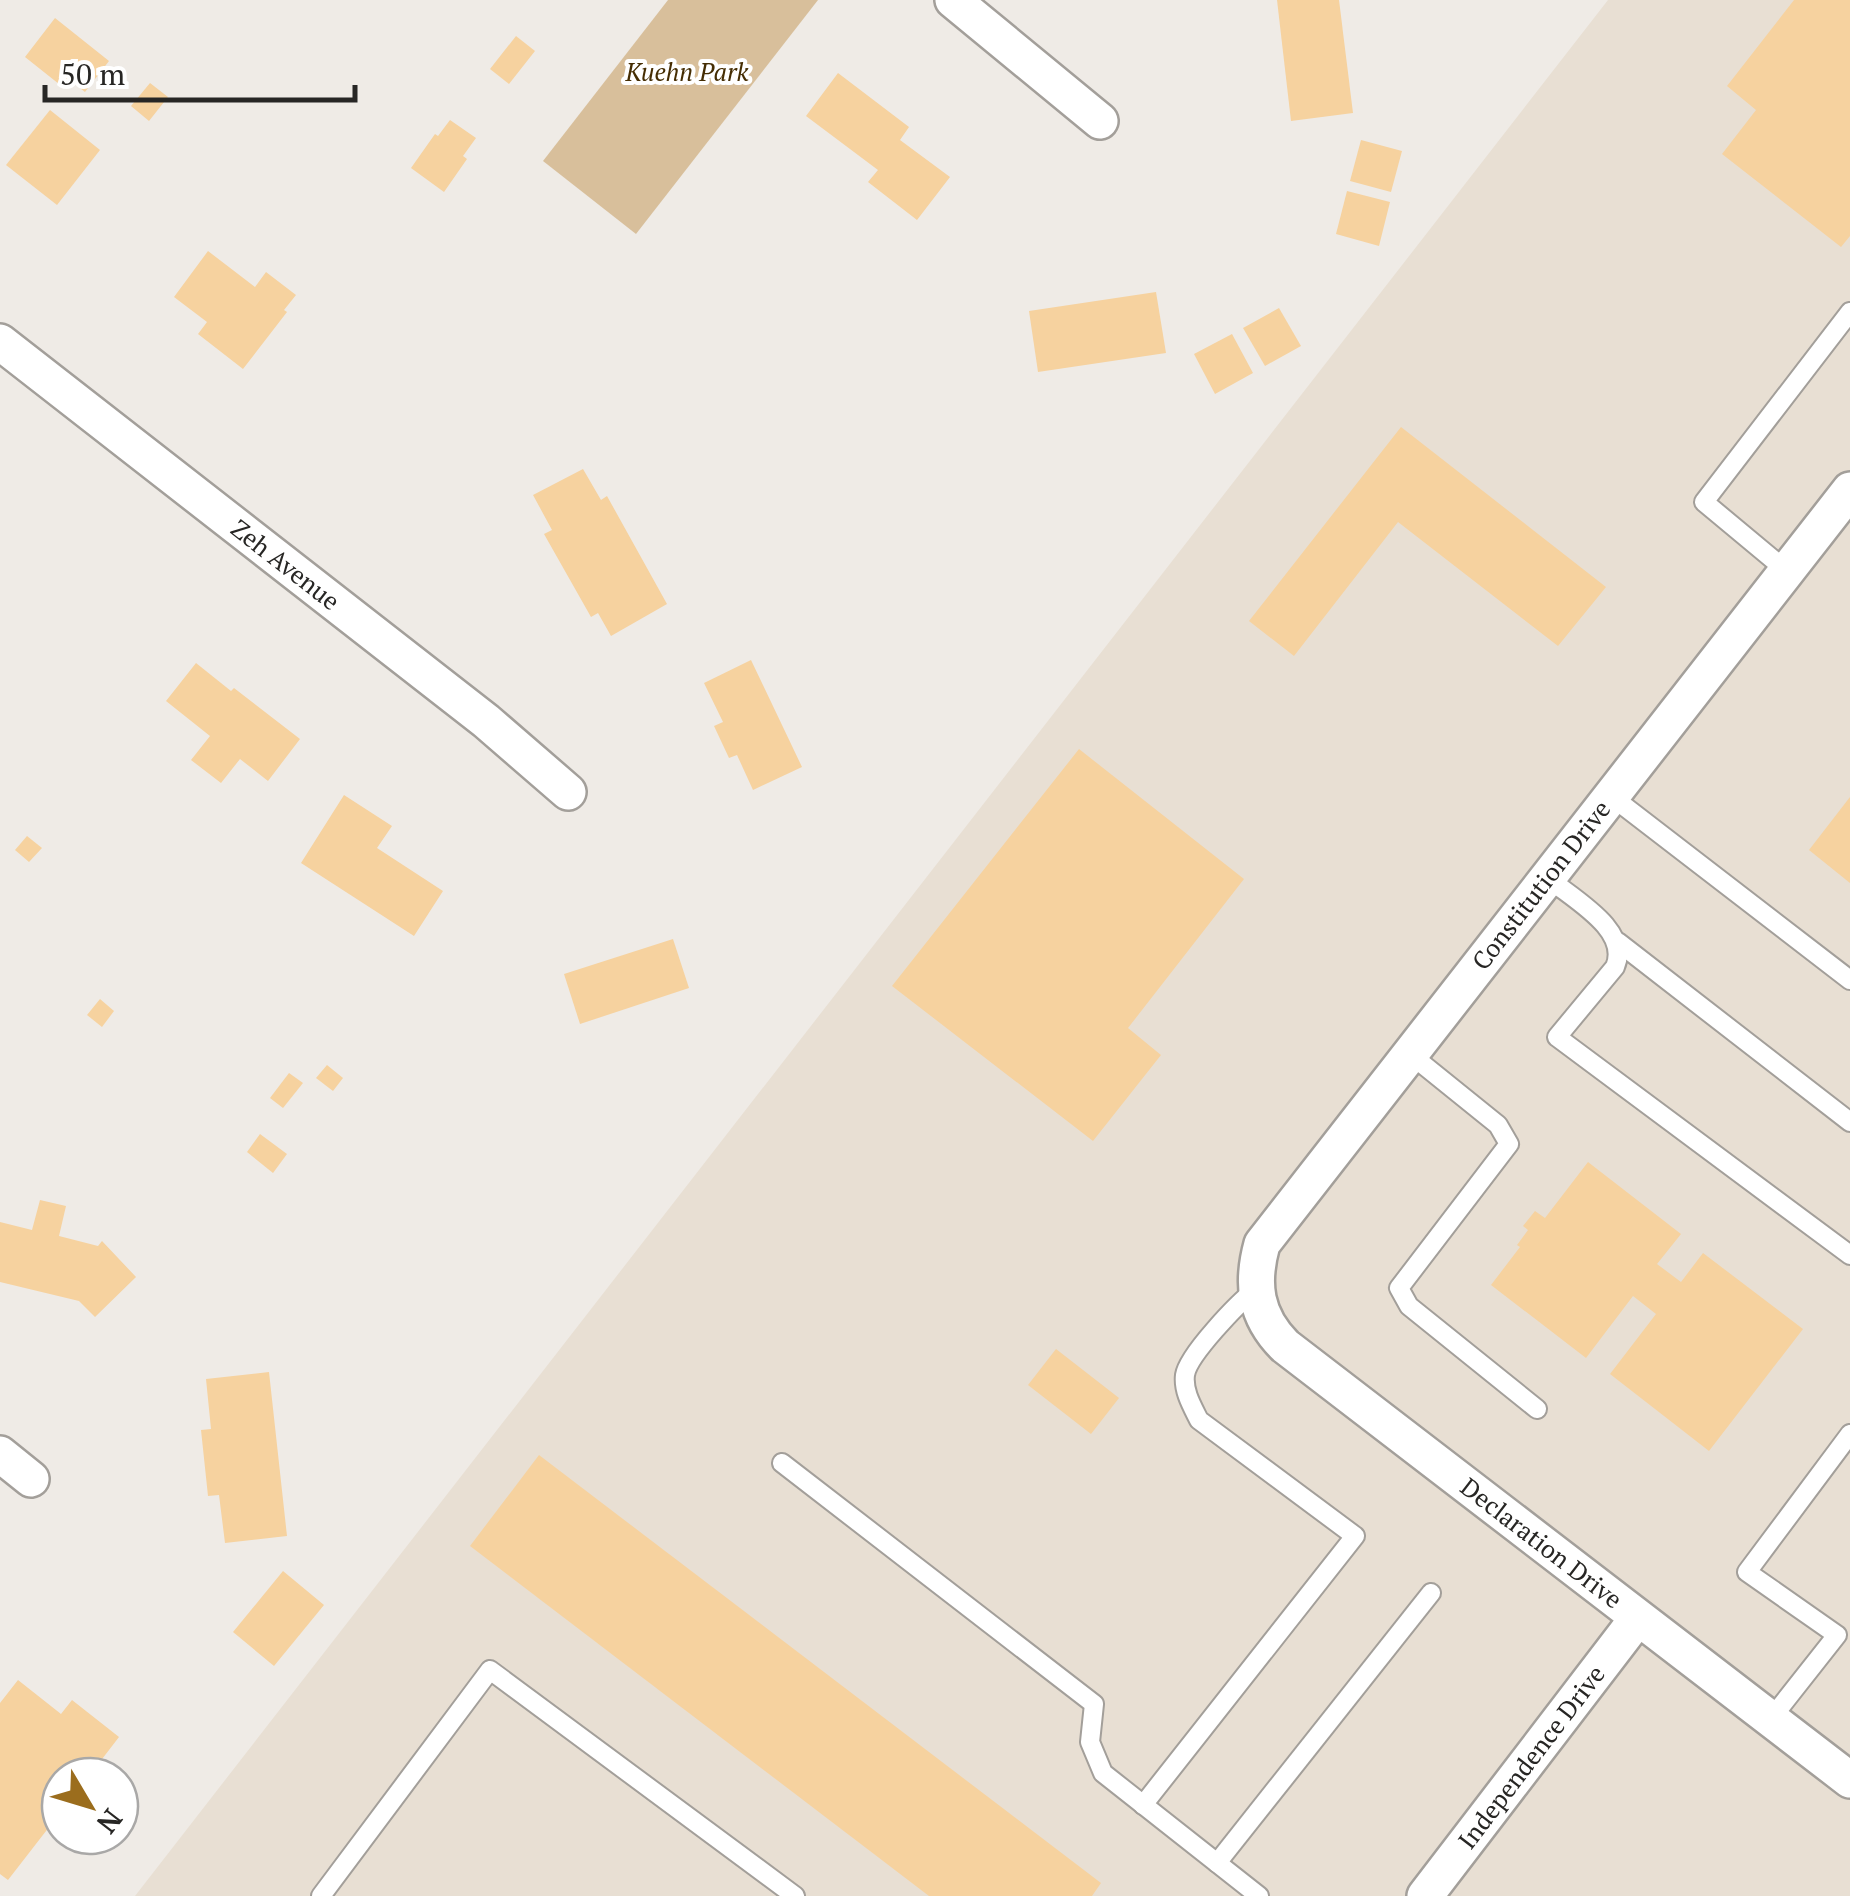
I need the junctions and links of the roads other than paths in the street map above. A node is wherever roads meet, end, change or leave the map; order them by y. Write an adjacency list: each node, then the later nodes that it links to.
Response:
1 (953, 0): 2 (street)
2 (1100, 121)
3 (1850, 312): 6 (lane)
4 (0, 342): 7 (street, Zeh Avenue)
5 (1850, 490): 6 (street, Constitution Drive)
6 (1787, 570): 8 (street, Constitution Drive)
7 (568, 792)
8 (1611, 796): 9 (street, Constitution Drive); 11 (lane)
9 (1548, 878): 10 (lane); 12 (street, Constitution Drive)
10 (1618, 942): 13 (lane); 14 (lane)
11 (1850, 980)
12 (1410, 1054): 15 (street, Constitution Drive); 16 (lane)
13 (1850, 1122)
14 (1850, 1255)
15 (1255, 1290): 22 (street, Declaration Drive); 25 (lane)
16 (1537, 1408)
17 (1850, 1434): 23 (lane)
18 (0, 1454): 20 (street)
19 (782, 1463): 25 (lane)
20 (31, 1479)
21 (1431, 1593): 26 (lane)
22 (1637, 1619): 23 (street, Declaration Drive); 30 (street, Independence Drive)
23 (1770, 1720): 24 (street, Declaration Drive)
24 (1850, 1780)
25 (1143, 1805): 26 (lane)
26 (1217, 1863): 29 (lane)
27 (321, 1896): 28 (lane)
28 (795, 1896)
29 (1259, 1896)
30 (1425, 1896)

